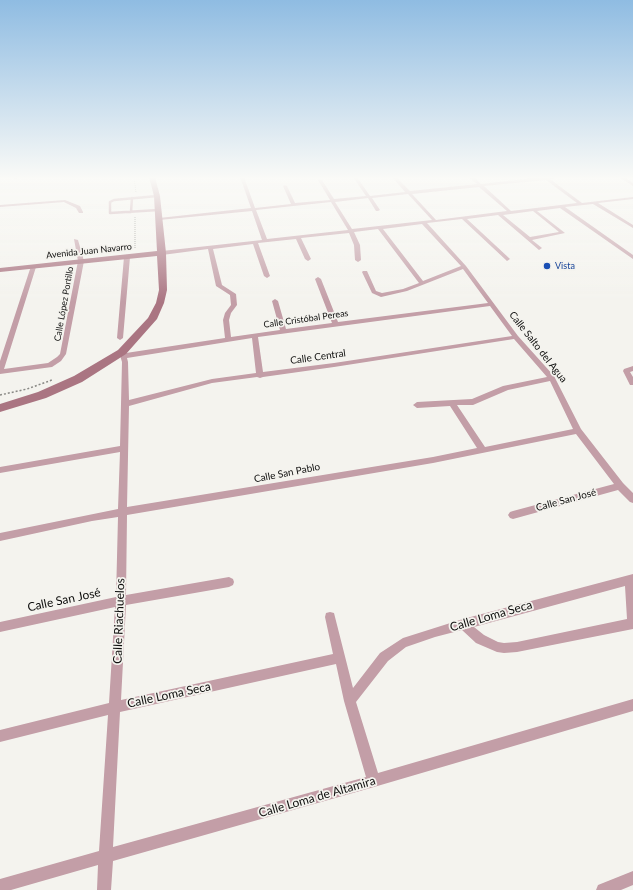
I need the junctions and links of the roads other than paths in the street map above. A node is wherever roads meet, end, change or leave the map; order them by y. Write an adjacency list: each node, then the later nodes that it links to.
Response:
1 (463, 218): 28 (street)
2 (159, 219): 3 (street); 24 (main road)
3 (163, 219)
4 (257, 219): 20 (street)
5 (343, 219): 16 (street)
6 (433, 219): 12 (street)
7 (459, 219): 12 (street, Avenida Juan Navarro)
8 (504, 219): 18 (street)
9 (545, 219): 18 (street)
10 (579, 219): 25 (street)
11 (620, 219): 14 (street)
12 (436, 222): 13 (street, Avenida Juan Navarro)
13 (424, 223): 15 (street, Avenida Juan Navarro); 32 (street, Calle Salto del Agua)
14 (633, 226)
15 (380, 228): 16 (street, Avenida Juan Navarro); 37 (street)
16 (351, 232): 17 (street, Avenida Juan Navarro); 29 (street)
17 (298, 237): 20 (street, Avenida Juan Navarro); 27 (street)
18 (529, 239): 23 (street)
19 (76, 240): 30 (street)
20 (265, 241): 21 (street, Avenida Juan Navarro)
21 (255, 242): 22 (street, Avenida Juan Navarro); 35 (street)
22 (210, 247): 24 (street, Avenida Juan Navarro); 45 (street)
23 (539, 248)
24 (162, 253): 26 (main road, Avenida Juan Navarro); 46 (main road)
25 (633, 256)
26 (125, 257): 30 (main road, Avenida Juan Navarro); 44 (street)
27 (308, 259)
28 (507, 259)
29 (358, 260)
30 (81, 261): 31 (main road, Avenida Juan Navarro); 48 (street, Calle López Portillo)
31 (33, 267): 33 (main road, Avenida Juan Navarro); 48 (street)
32 (464, 267): 37 (street); 39 (street, Calle Salto del Agua)
33 (0, 270)
34 (365, 272): 37 (street)
35 (267, 276)
36 (318, 279): 40 (street)
37 (422, 283)
38 (275, 301): 41 (street)
39 (492, 304): 40 (street, Calle Cristóbal Pereas); 43 (street, Calle Salto del Agua)
40 (336, 324): 41 (street, Calle Cristóbal Pereas)
41 (284, 331): 42 (street, Calle Cristóbal Pereas)
42 (255, 335): 45 (street, Calle Cristóbal Pereas); 49 (street)
43 (516, 337): 49 (street, Calle Central); 50 (street, Calle Salto del Agua)
44 (120, 338)
45 (228, 339): 46 (street, Calle Cristóbal Pereas)
46 (122, 354): 53 (street, Calle Riachuelos); 55 (main road)
47 (633, 368): 51 (street)
48 (0, 372)
49 (260, 376): 53 (street, Calle Central)
50 (552, 378): 52 (street); 56 (street, Calle Salto del Agua)
51 (633, 383)
52 (452, 403): 54 (street); 58 (street)
53 (125, 404): 57 (street, Calle Riachuelos)
54 (417, 405)
55 (0, 408)
56 (578, 430): 58 (street, Calle San Pablo); 60 (street, Calle Salto del Agua)
57 (125, 448): 59 (street); 62 (street, Calle Riachuelos)
58 (482, 449): 62 (street, Calle San Pablo)
59 (0, 470)
60 (620, 486): 61 (street, Calle Salto del Agua); 63 (street, Calle San José)
61 (632, 497)
62 (123, 512): 64 (street, Calle San Pablo); 67 (street, Calle Riachuelos)
63 (513, 515)
64 (0, 537)
65 (631, 579): 69 (street); 70 (street, Calle Loma Seca)
66 (229, 582): 67 (street, Calle San José)
67 (121, 602): 71 (street, Calle San José); 75 (street, Calle Riachuelos)
68 (330, 617): 72 (street)
69 (633, 623): 70 (street)
70 (464, 624): 73 (street, Calle Loma Seca)
71 (0, 628)
72 (339, 658): 73 (street); 75 (street, Calle Loma Seca)
73 (350, 701): 77 (street)
74 (633, 704): 77 (street, Calle Loma de Altamira)
75 (116, 707): 76 (street, Calle Loma Seca); 78 (street, Calle Riachuelos)
76 (0, 736)
77 (374, 781): 78 (street, Calle Loma de Altamira)
78 (105, 857): 80 (street, Calle Loma de Altamira); 81 (street, Calle Riachuelos)
79 (633, 878): 82 (street)
80 (0, 886)
81 (104, 890)
82 (603, 890)

